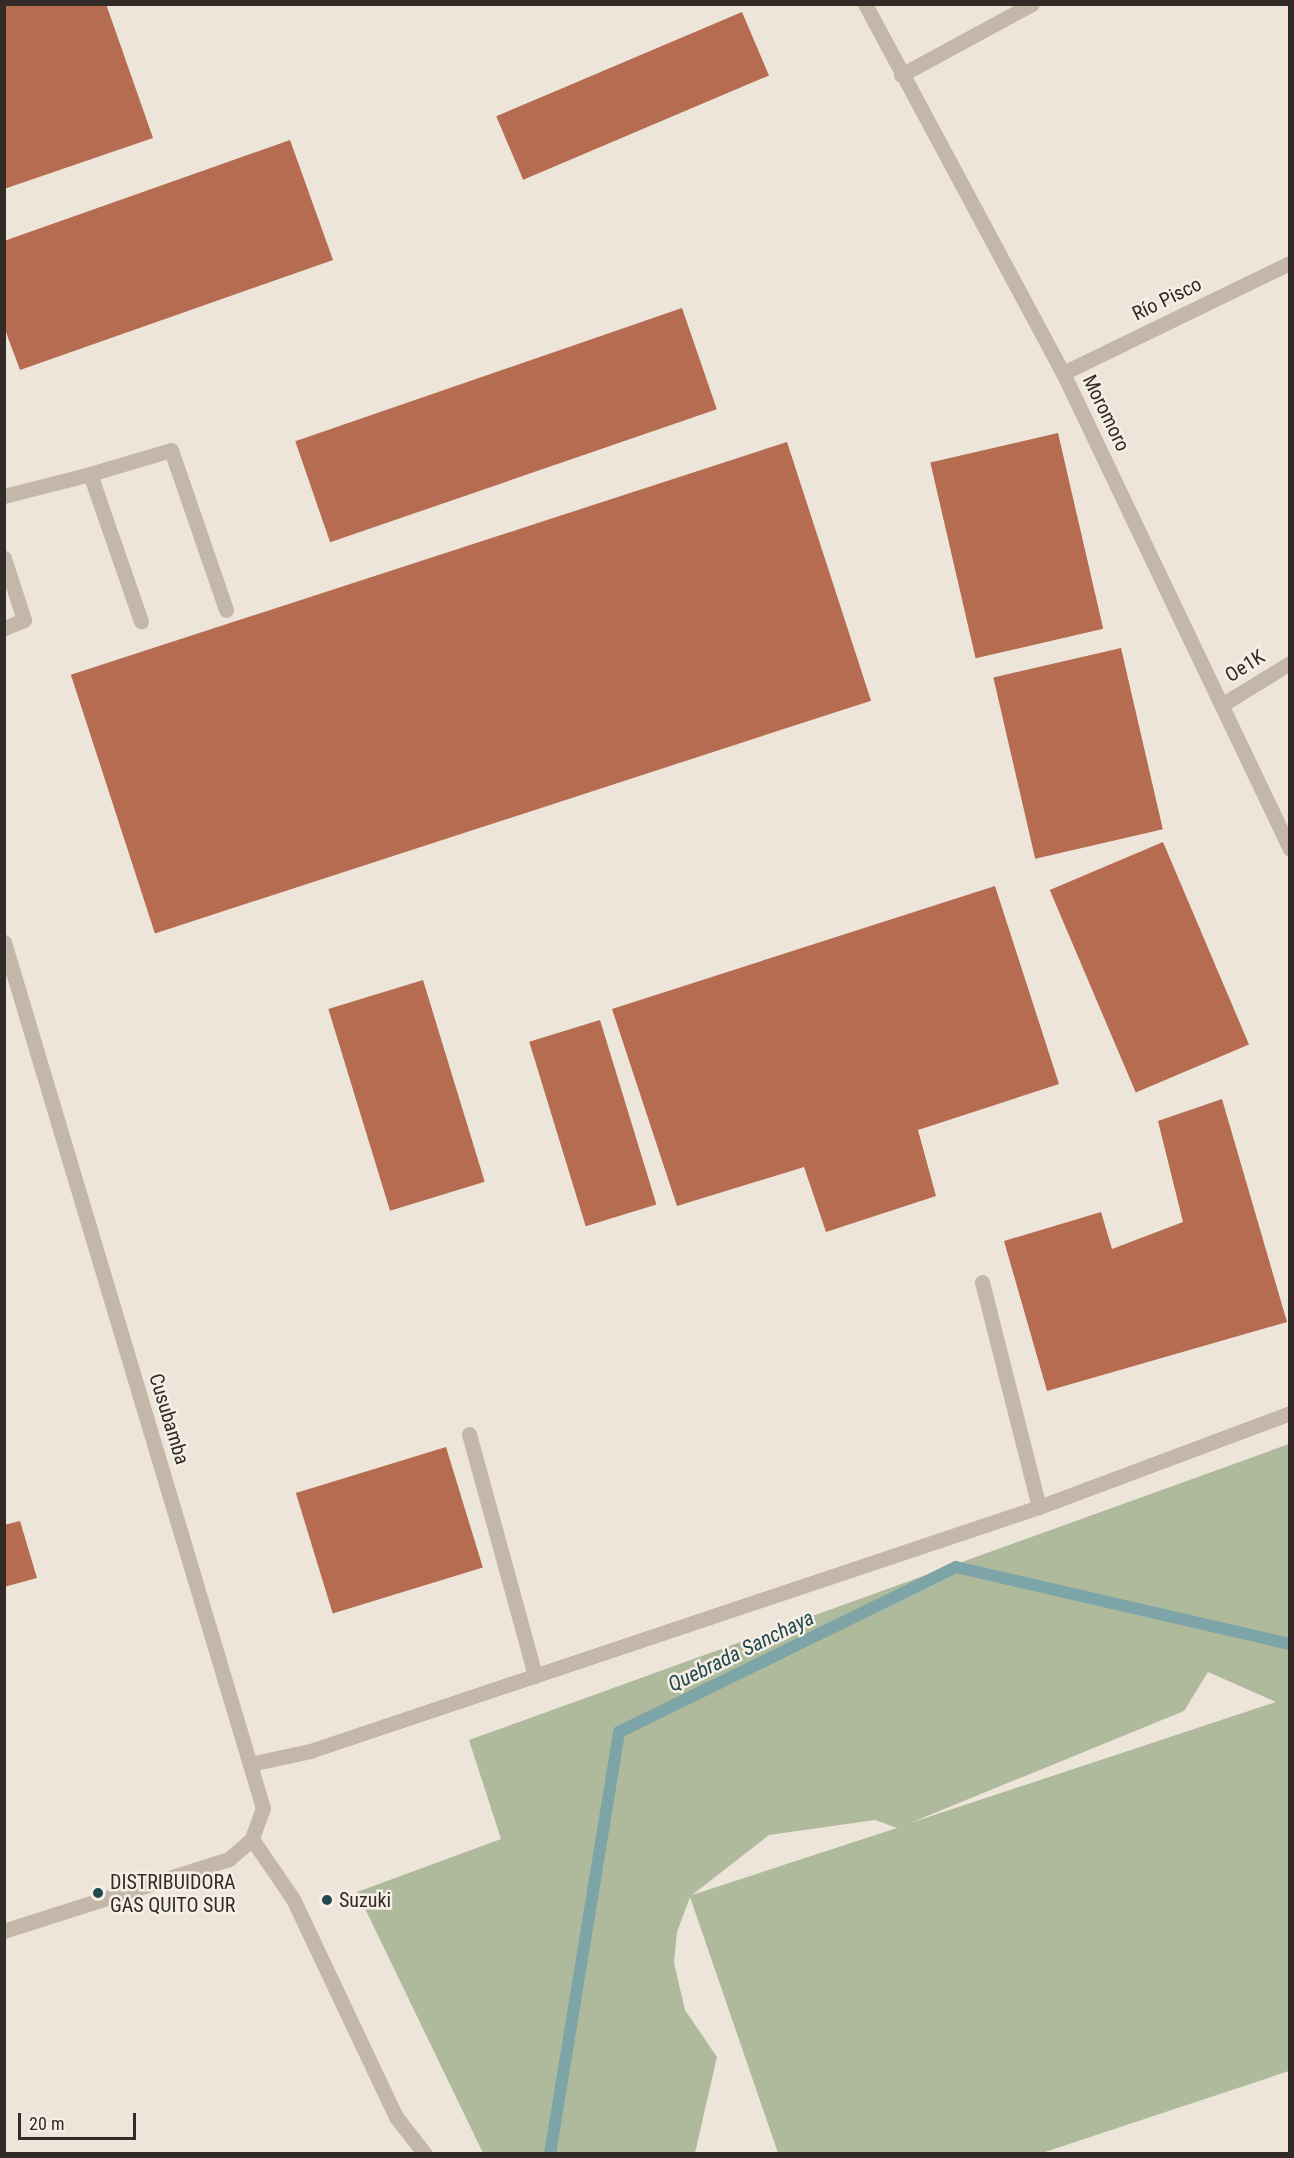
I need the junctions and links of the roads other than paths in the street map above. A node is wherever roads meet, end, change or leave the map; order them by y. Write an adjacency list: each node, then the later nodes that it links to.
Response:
1 (865, 4): 3 (street, Moromoro)
2 (1032, 4): 3 (street)
3 (902, 75): 5 (street, Moromoro)
4 (1290, 264): 5 (street, Río Pisco)
5 (1064, 373): 13 (street, Moromoro)
6 (90, 474): 7 (street); 9 (street); 10 (street)
7 (4, 496)
8 (4, 558): 11 (street)
9 (226, 610)
10 (141, 621)
11 (4, 628)
12 (1290, 663): 13 (street, Oe1K)
13 (1223, 705): 14 (street, Moromoro)
14 (1290, 849)
15 (6, 949): 21 (street, Cusubamba)
16 (982, 1282): 19 (street)
17 (1290, 1413): 19 (street)
18 (469, 1434): 20 (street)
19 (1039, 1507): 20 (street)
20 (535, 1676): 21 (street)
21 (250, 1764): 22 (street, Cusubamba)
22 (252, 1839): 23 (street); 24 (street)
23 (4, 1931)
24 (425, 2154)

